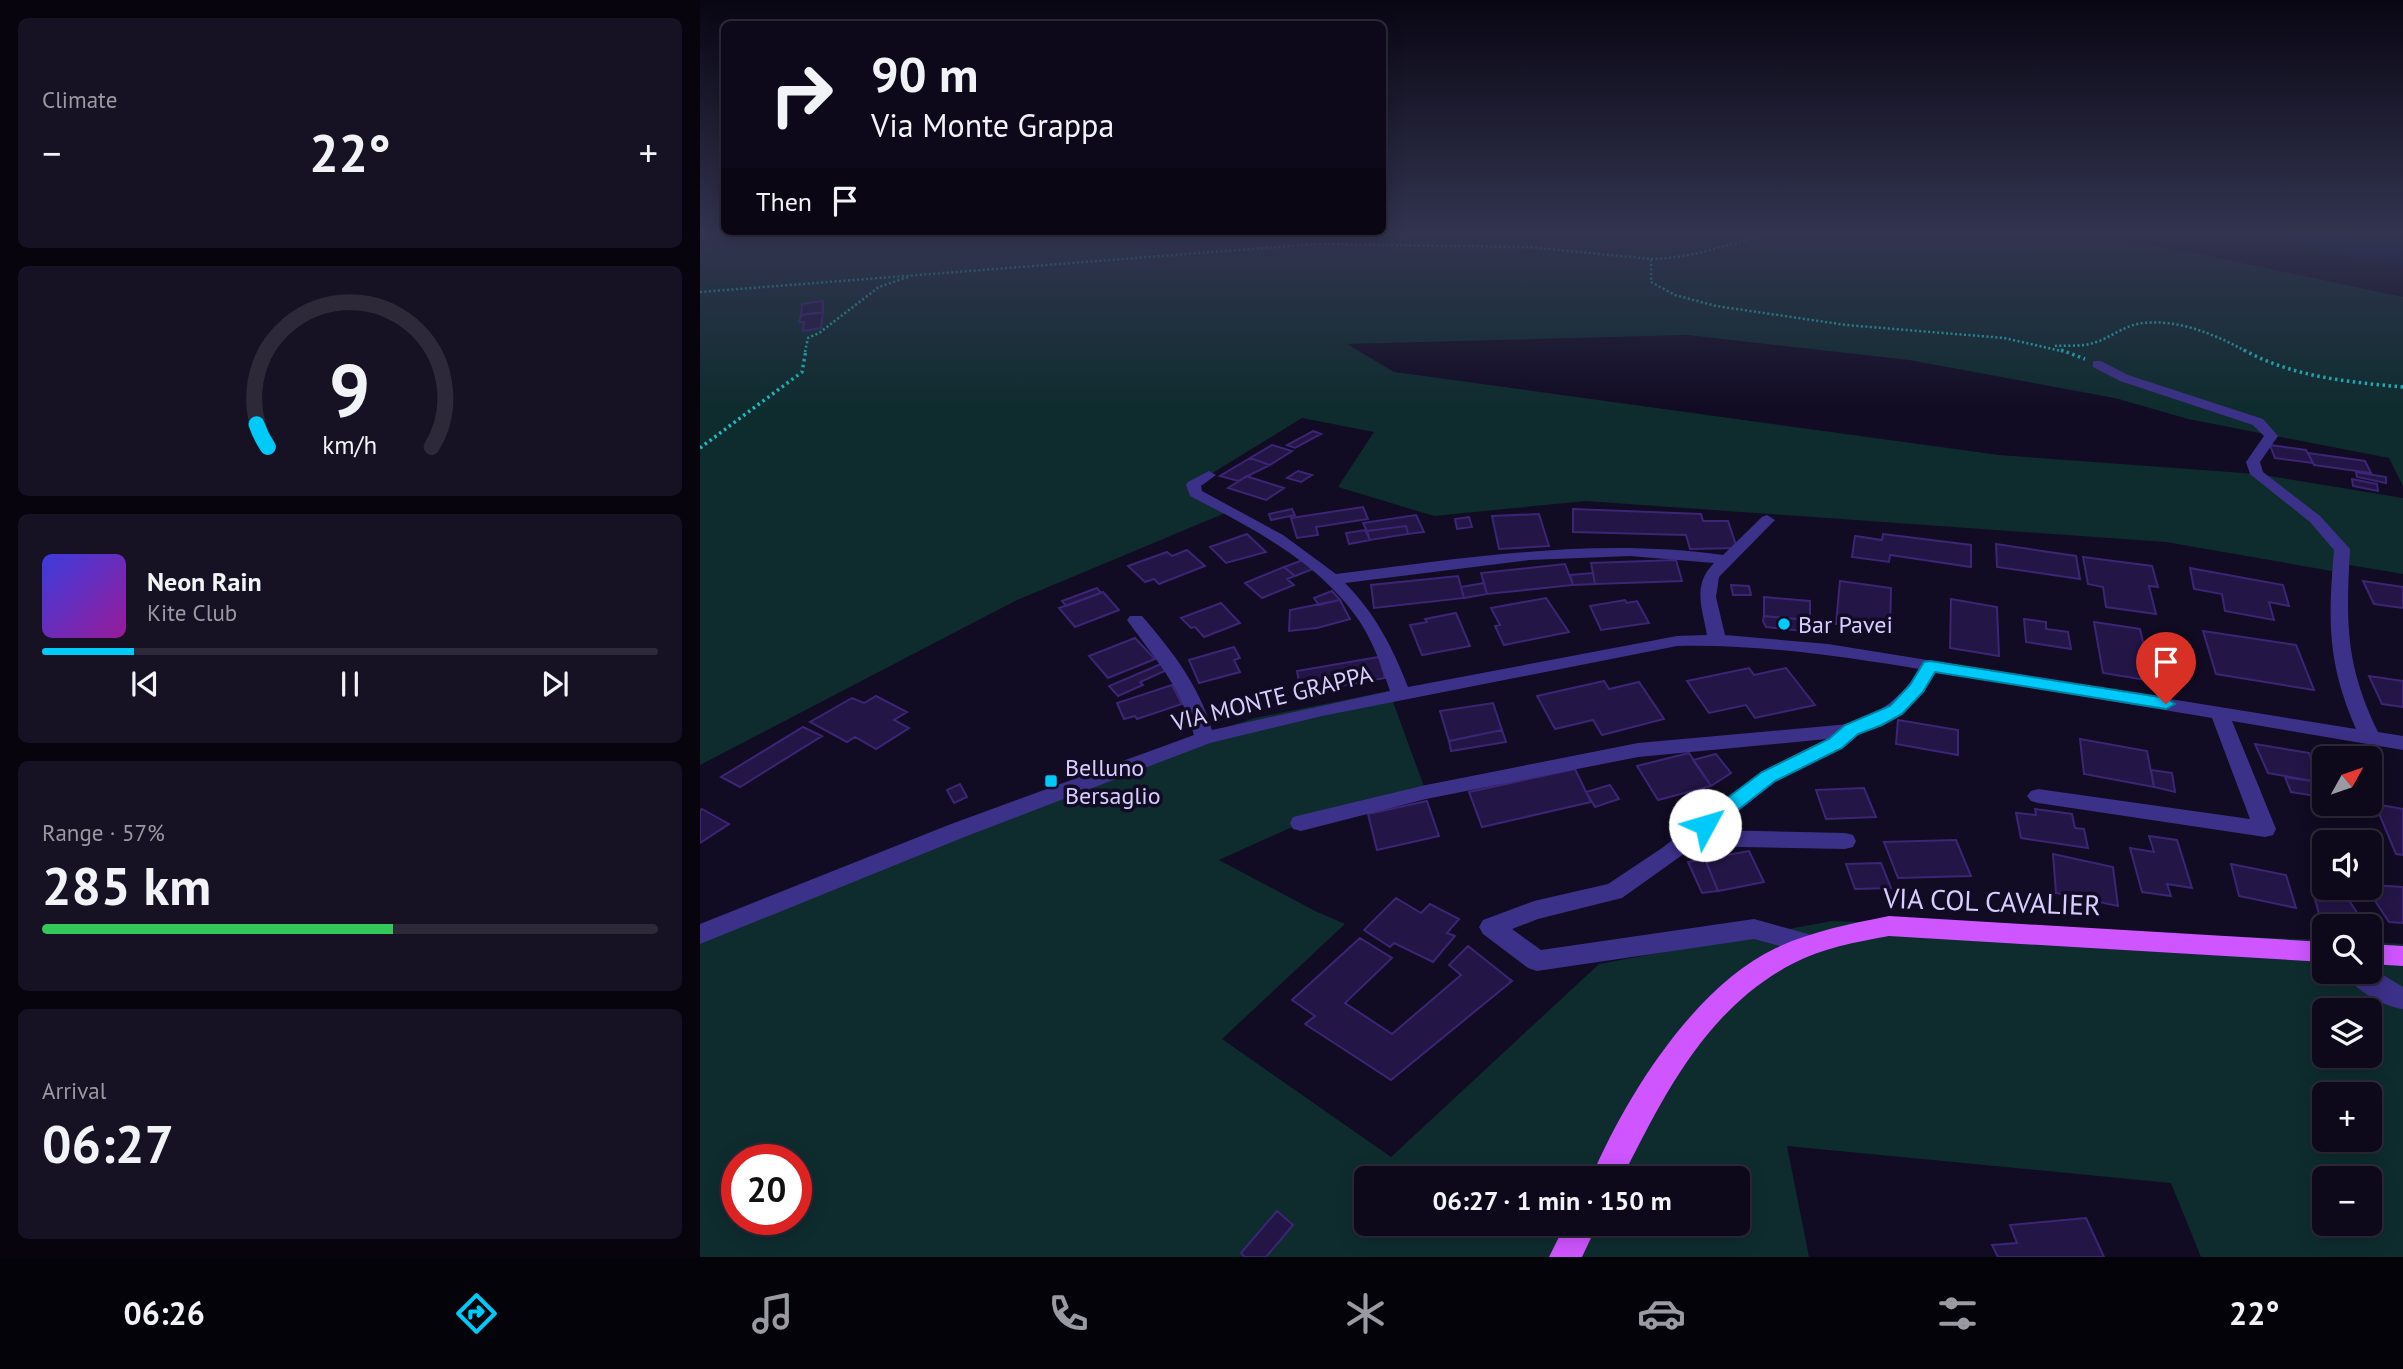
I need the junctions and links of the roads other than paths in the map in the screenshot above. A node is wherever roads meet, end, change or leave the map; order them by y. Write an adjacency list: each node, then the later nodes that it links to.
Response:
1 (2097, 364): 12 (street)
2 (1209, 475): 5 (street)
3 (1767, 520): 4 (street)
4 (1725, 560): 5 (street); 7 (street)
5 (1334, 579): 9 (street)
6 (1136, 620): 13 (street)
7 (1717, 640): 8 (street, VIA MONTE GRAPPA); 9 (street, VIA MONTE GRAPPA)
8 (1930, 666): 10 (street, VIA MONTE GRAPPA); 11 (street)
9 (1401, 695): 13 (street, VIA MONTE GRAPPA)
10 (2219, 712): 12 (street, VIA MONTE GRAPPA); 15 (street)
11 (1852, 730): 16 (street); 17 (street)
12 (2370, 737): 14 (street, VIA MONTE GRAPPA)
13 (1205, 738): 19 (street, VIA MONTE GRAPPA)
14 (2403, 743)
15 (2038, 796)
16 (1301, 823)
17 (1689, 838): 18 (street); 20 (street)
18 (1845, 841)
19 (700, 934)
20 (1810, 944): 21 (main road, VIA COL CAVALIER); 26 (main road, VIA COL CAVALIER)
21 (2312, 951)
22 (2382, 955): 23 (main road)
23 (2403, 956)
24 (2375, 984): 25 (street)
25 (2403, 998)
26 (1612, 1166)
27 (1576, 1236): 28 (main road)
28 (1565, 1257)

